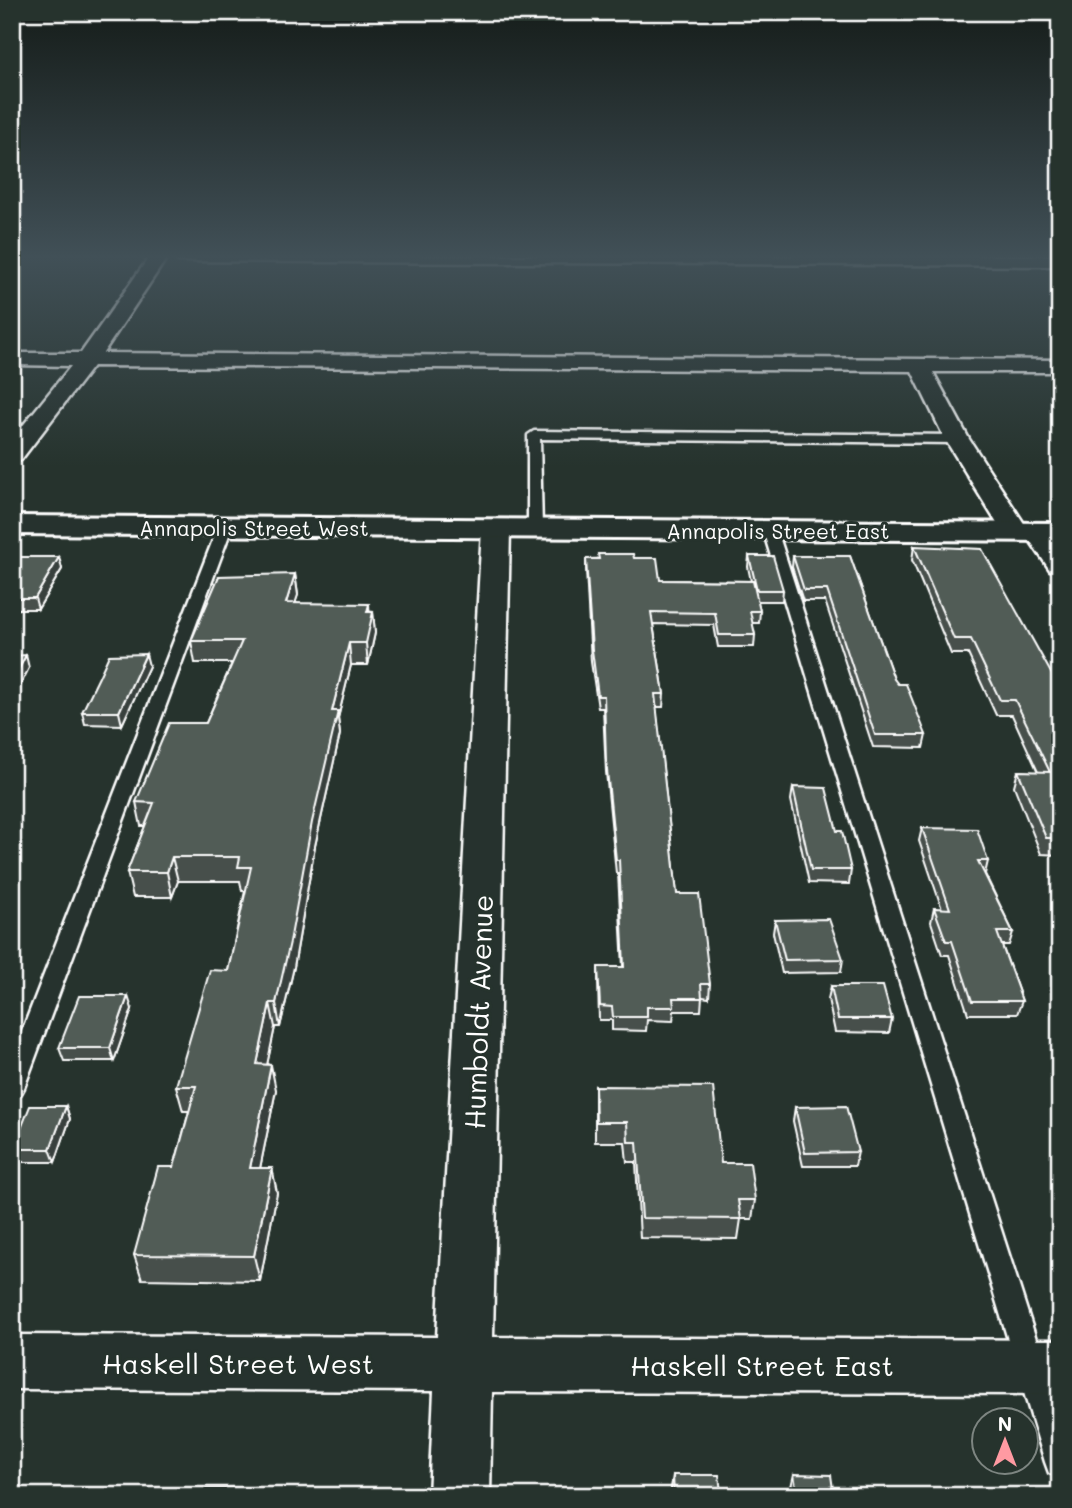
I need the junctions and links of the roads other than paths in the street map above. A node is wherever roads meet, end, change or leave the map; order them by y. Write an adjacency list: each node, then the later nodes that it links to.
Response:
1 (110, 326): 3 (street)
2 (12, 359): 3 (street)
3 (88, 359): 4 (street); 7 (street)
4 (919, 365): 5 (street); 6 (street)
5 (1060, 366)
6 (957, 439): 10 (lane); 12 (street)
7 (12, 455)
8 (12, 525): 9 (street, Annapolis Street West)
9 (225, 527): 10 (street, Annapolis Street West); 14 (lane)
10 (515, 529): 11 (street, Annapolis Street East); 16 (street, Humboldt Avenue)
11 (770, 530): 12 (street, Annapolis Street East); 17 (lane)
12 (1038, 532): 13 (street)
13 (1060, 564)
14 (12, 1088)
15 (12, 1362): 16 (street, Haskell Street West)
16 (464, 1364): 17 (street, Haskell Street East); 19 (street, Humboldt Avenue)
17 (1045, 1367): 18 (lane)
18 (1060, 1462)
19 (459, 1496)

